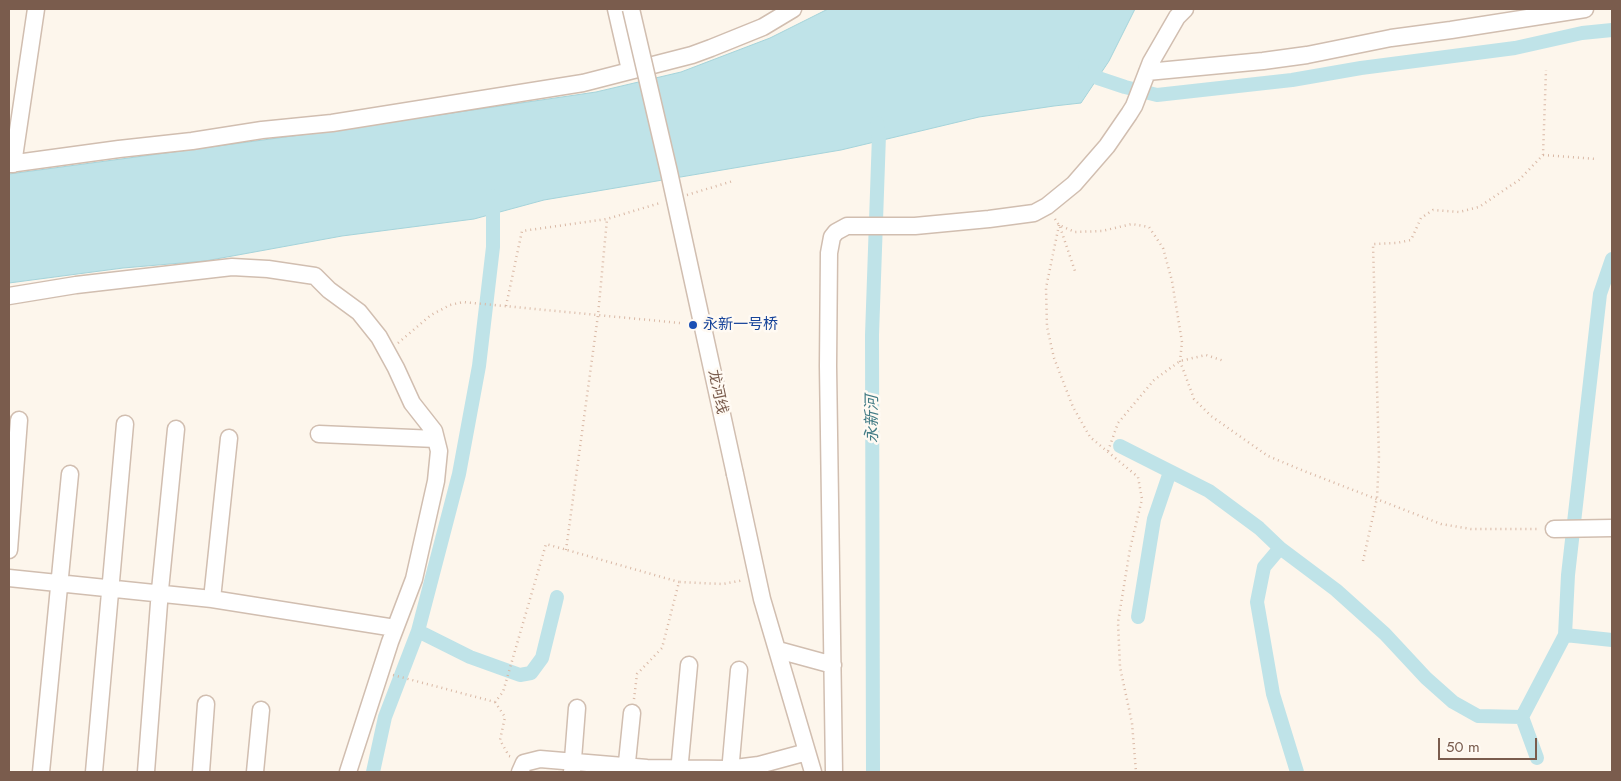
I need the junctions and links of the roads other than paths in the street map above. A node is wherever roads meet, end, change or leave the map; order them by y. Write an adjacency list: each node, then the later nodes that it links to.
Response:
1 (36, 9): 9 (street)
2 (616, 9): 7 (street)
3 (631, 9): 27 (street, 龙河线, bridge)
4 (793, 9): 7 (street)
5 (1185, 9): 8 (street)
6 (1583, 9): 8 (street)
7 (630, 70): 9 (street)
8 (1146, 74): 28 (street)
9 (11, 164)
10 (9, 296): 16 (street)
11 (19, 420): 20 (street)
12 (125, 424): 23 (street)
13 (176, 429): 24 (street)
14 (319, 434): 16 (street)
15 (229, 438): 25 (street)
16 (436, 440): 26 (street)
17 (70, 474): 22 (street)
18 (1612, 528): 19 (street)
19 (1554, 529)
20 (9, 550)
21 (9, 578): 22 (street)
22 (60, 583): 23 (street); 42 (street)
23 (110, 588): 24 (street); 43 (street)
24 (160, 594): 25 (street); 44 (street)
25 (212, 599): 26 (street)
26 (395, 628): 47 (street)
27 (778, 650): 28 (street); 35 (street, 龙河线)
28 (833, 665): 49 (street)
29 (689, 666): 41 (street)
30 (739, 670): 40 (street)
31 (206, 704): 45 (street)
32 (577, 708): 36 (street)
33 (261, 710): 46 (street)
34 (632, 713): 39 (street)
35 (807, 752): 38 (street); 48 (street, 龙河线)
36 (572, 766): 37 (street); 39 (street)
37 (522, 768)
38 (760, 768): 40 (street)
39 (627, 769): 41 (street)
40 (730, 770): 41 (street)
41 (679, 771)
42 (41, 772)
43 (94, 772)
44 (146, 772)
45 (201, 772)
46 (255, 772)
47 (348, 772)
48 (813, 772)
49 (834, 772)

